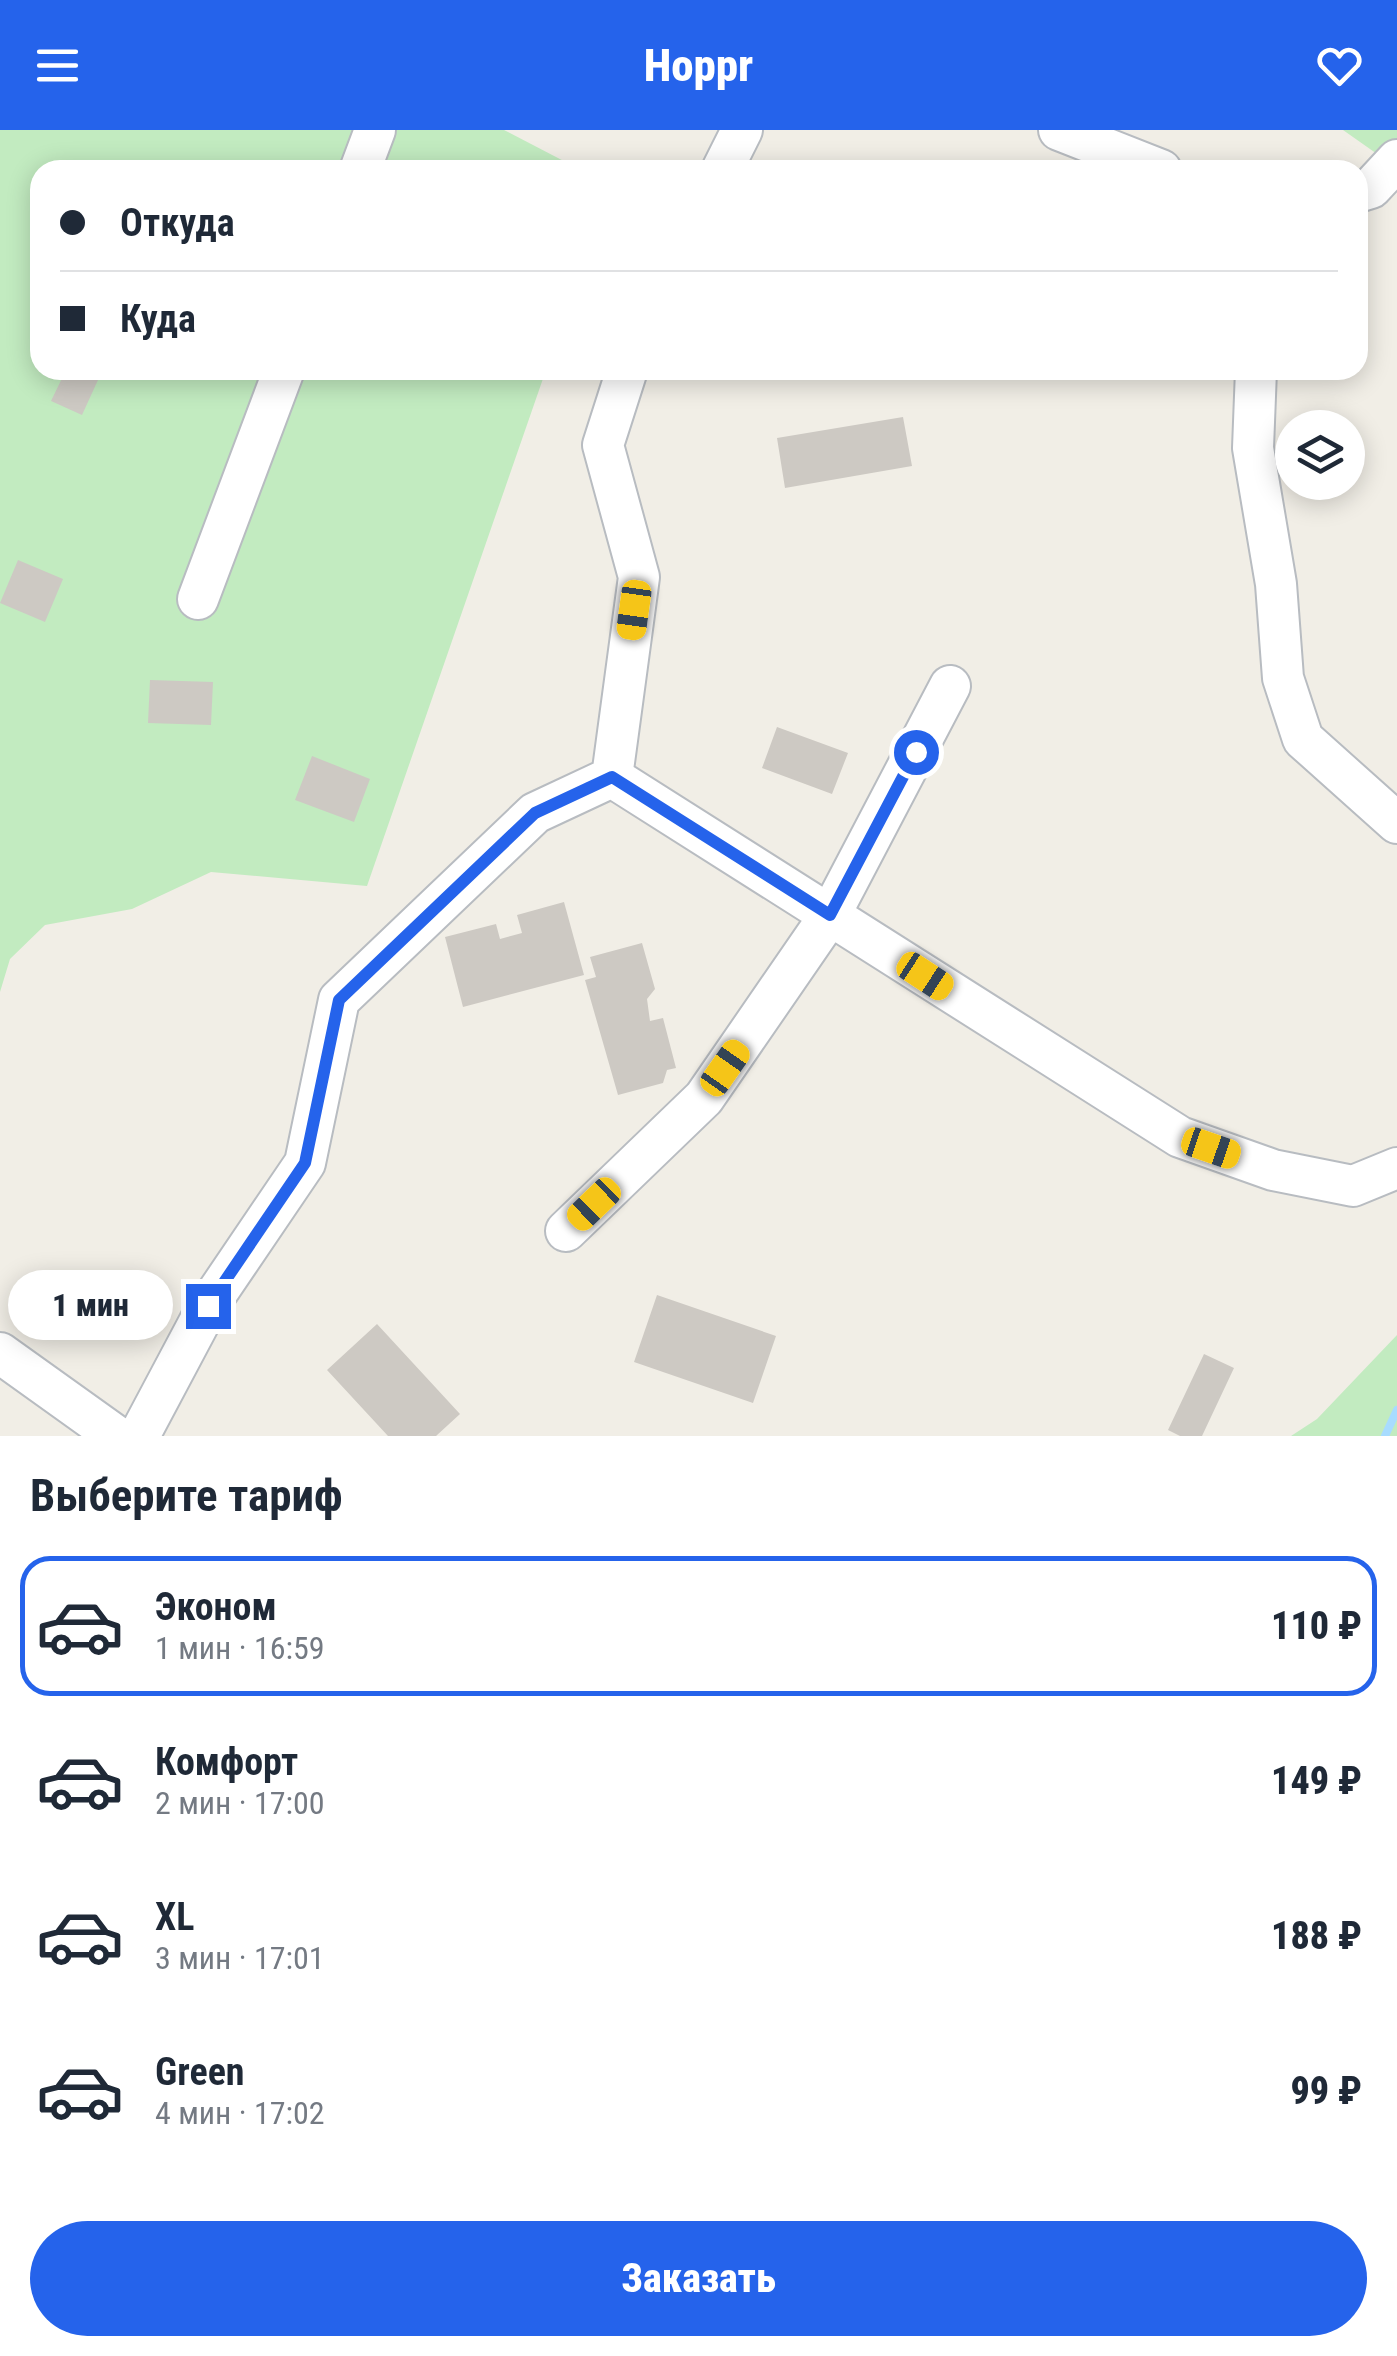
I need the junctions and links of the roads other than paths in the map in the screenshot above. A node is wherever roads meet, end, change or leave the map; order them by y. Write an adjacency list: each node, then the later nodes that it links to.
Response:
1 (375, 130): 4 (lane)
2 (742, 130): 5 (lane)
3 (1059, 130): 6 (lane)
4 (364, 160)
5 (727, 160)
6 (1136, 160)
7 (1397, 160): 8 (lane)
8 (1368, 189)
9 (280, 380): 12 (lane)
10 (624, 380): 14 (lane)
11 (1256, 380): 15 (lane)
12 (198, 599)
13 (950, 686): 16 (lane)
14 (612, 777): 16 (lane); 21 (lane)
15 (1397, 823)
16 (830, 915): 17 (lane); 18 (lane)
17 (1397, 1168)
18 (566, 1231)
19 (0, 1354): 20 (lane)
20 (116, 1436)
21 (139, 1436)

